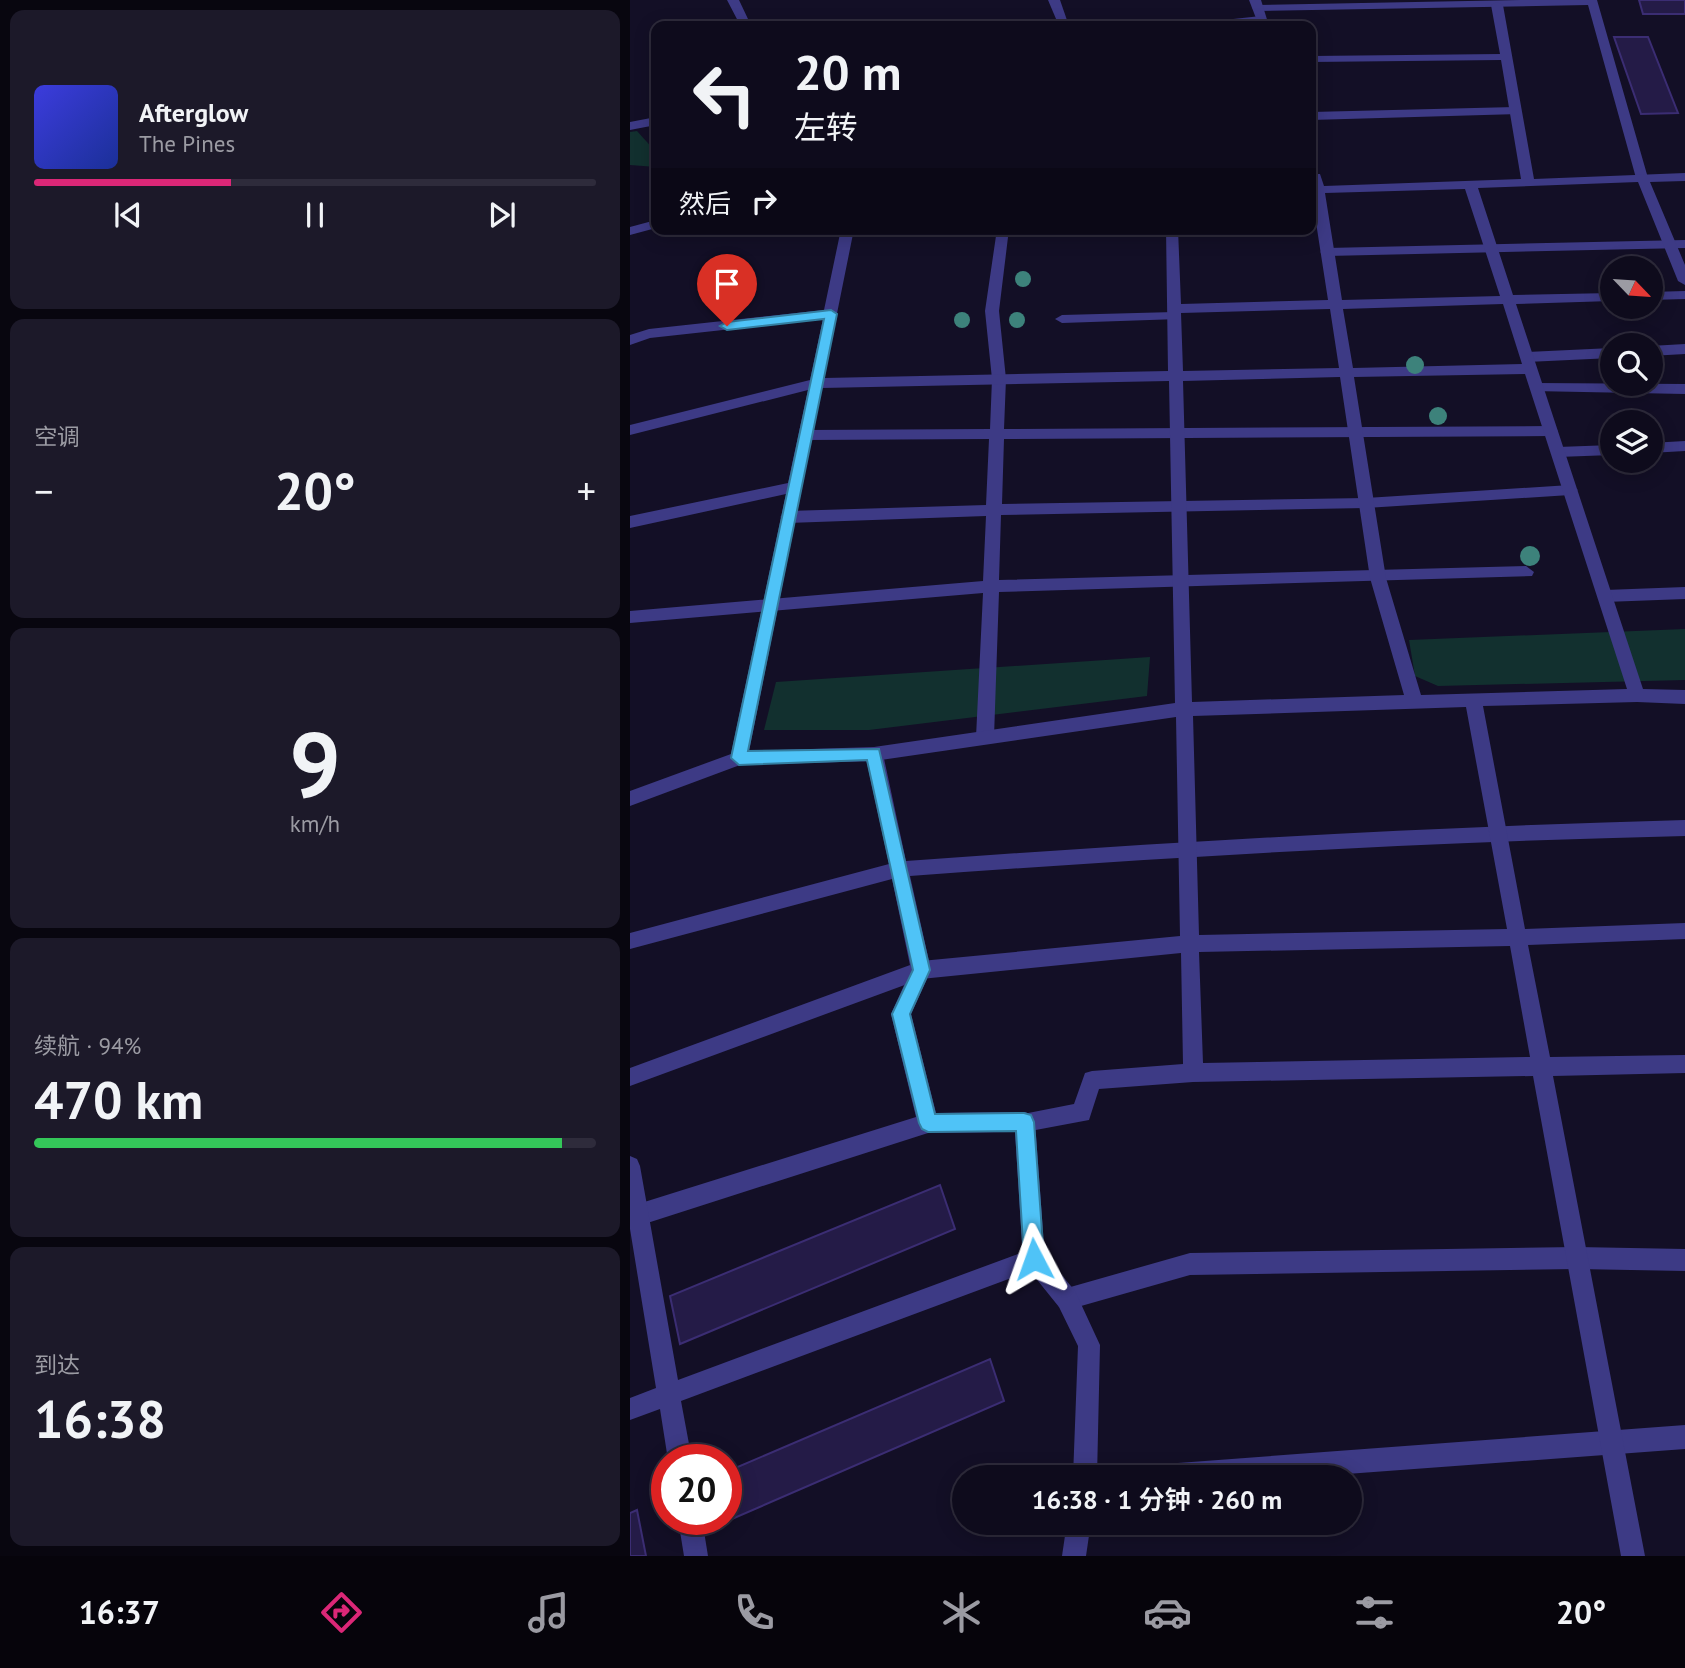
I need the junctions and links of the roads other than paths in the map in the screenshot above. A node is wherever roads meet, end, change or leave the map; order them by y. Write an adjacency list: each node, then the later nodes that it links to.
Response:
1 (733, 0): 6 (street)
2 (1054, 0): 7 (street)
3 (1543, 2): 4 (street); 17 (street)
4 (1497, 5): 5 (street); 9 (street)
5 (1260, 13): 8 (street)
6 (743, 21)
7 (1062, 21)
8 (1221, 21)
9 (1506, 57): 10 (street); 11 (street)
10 (1316, 59)
11 (1515, 111): 12 (street); 18 (street)
12 (1316, 116)
13 (651, 122): 14 (street)
14 (630, 126)
15 (1316, 177): 19 (street)
16 (1685, 177): 17 (street)
17 (1642, 178): 18 (street); 26 (street)
18 (1528, 182): 19 (street)
19 (1470, 184): 28 (street)
20 (1316, 189): 29 (street)
21 (651, 225): 22 (street)
22 (630, 231)
23 (847, 235): 37 (street)
24 (1002, 235): 46 (street)
25 (1172, 235): 36 (street)
26 (1669, 244): 27 (street); 28 (street); 30 (street)
27 (1685, 244)
28 (1491, 248): 29 (street); 34 (street)
29 (1327, 252): 35 (street)
30 (1685, 281)
31 (1685, 295): 32 (street)
32 (1663, 296)
33 (1600, 297): 34 (street)
34 (1508, 300): 35 (street); 43 (street)
35 (1335, 303): 36 (street); 44 (street)
36 (1174, 313): 38 (street); 45 (street)
37 (831, 314): 39 (street); 47 (street)
38 (1062, 318)
39 (630, 340)
40 (1685, 349): 41 (street)
41 (1663, 350)
42 (1600, 354): 43 (street)
43 (1529, 363): 44 (street); 48 (street)
44 (1346, 372): 45 (street); 51 (street)
45 (1176, 375): 46 (street); 53 (street)
46 (999, 379): 47 (street); 54 (street)
47 (816, 383): 50 (street); 55 (street)
48 (1537, 388): 49 (street); 52 (street)
49 (1685, 389)
50 (630, 430)
51 (1355, 430): 52 (street); 53 (street); 62 (street)
52 (1551, 431): 59 (street)
53 (1177, 432): 54 (street); 63 (street)
54 (997, 433): 55 (street); 64 (street)
55 (806, 435): 60 (street)
56 (1685, 446): 57 (street)
57 (1663, 447)
58 (1600, 450): 59 (street)
59 (1558, 452): 61 (street)
60 (795, 487): 65 (street); 66 (street)
61 (1570, 490): 62 (street); 72 (street)
62 (1366, 503): 63 (street); 68 (street)
63 (1179, 507): 64 (street); 69 (street)
64 (994, 510): 65 (street); 70 (street)
65 (788, 517): 73 (street)
66 (630, 522)
67 (1526, 572): 68 (street)
68 (1378, 578): 69 (street); 78 (street)
69 (1181, 582): 70 (street); 79 (street)
70 (991, 586): 73 (street); 80 (street)
71 (1685, 593): 72 (street)
72 (1605, 596): 75 (street)
73 (771, 604): 74 (street); 82 (street)
74 (630, 617)
75 (1637, 695): 76 (street); 77 (street)
76 (1685, 697)
77 (1473, 699): 78 (street); 85 (street)
78 (1414, 701): 79 (street)
79 (1184, 709): 80 (street); 86 (street)
80 (985, 737): 81 (street)
81 (874, 754): 82 (street); 87 (street)
82 (739, 758): 83 (street)
83 (630, 799)
84 (1685, 828): 85 (street)
85 (1498, 832): 86 (street); 89 (street)
86 (1188, 848): 87 (street); 91 (street)
87 (898, 869): 90 (street); 92 (street)
88 (1685, 931): 89 (street)
89 (1518, 938): 91 (street); 94 (street)
90 (630, 941)
91 (1190, 944): 92 (street); 95 (street)
92 (921, 970): 96 (street); 98 (street)
93 (1685, 1065): 94 (street)
94 (1541, 1067): 95 (street); 102 (street)
95 (1194, 1073): 97 (street)
96 (630, 1077)
97 (1024, 1122): 98 (street); 103 (street)
98 (928, 1123): 100 (street)
99 (630, 1166): 100 (street)
100 (638, 1215): 101 (street)
101 (638, 1253): 106 (street)
102 (1577, 1258): 104 (street); 105 (street); 109 (street)
103 (1034, 1259): 105 (street); 106 (street)
104 (1685, 1260)
105 (1067, 1299): 111 (street)
106 (669, 1395): 107 (street); 110 (street)
107 (630, 1409)
108 (1685, 1437): 109 (street)
109 (1611, 1441): 112 (street); 117 (street)
110 (677, 1444)
111 (1085, 1465)
112 (1304, 1465)
113 (693, 1535): 115 (street)
114 (1077, 1535): 116 (street)
115 (696, 1556)
116 (1074, 1556)
117 (1633, 1556)

